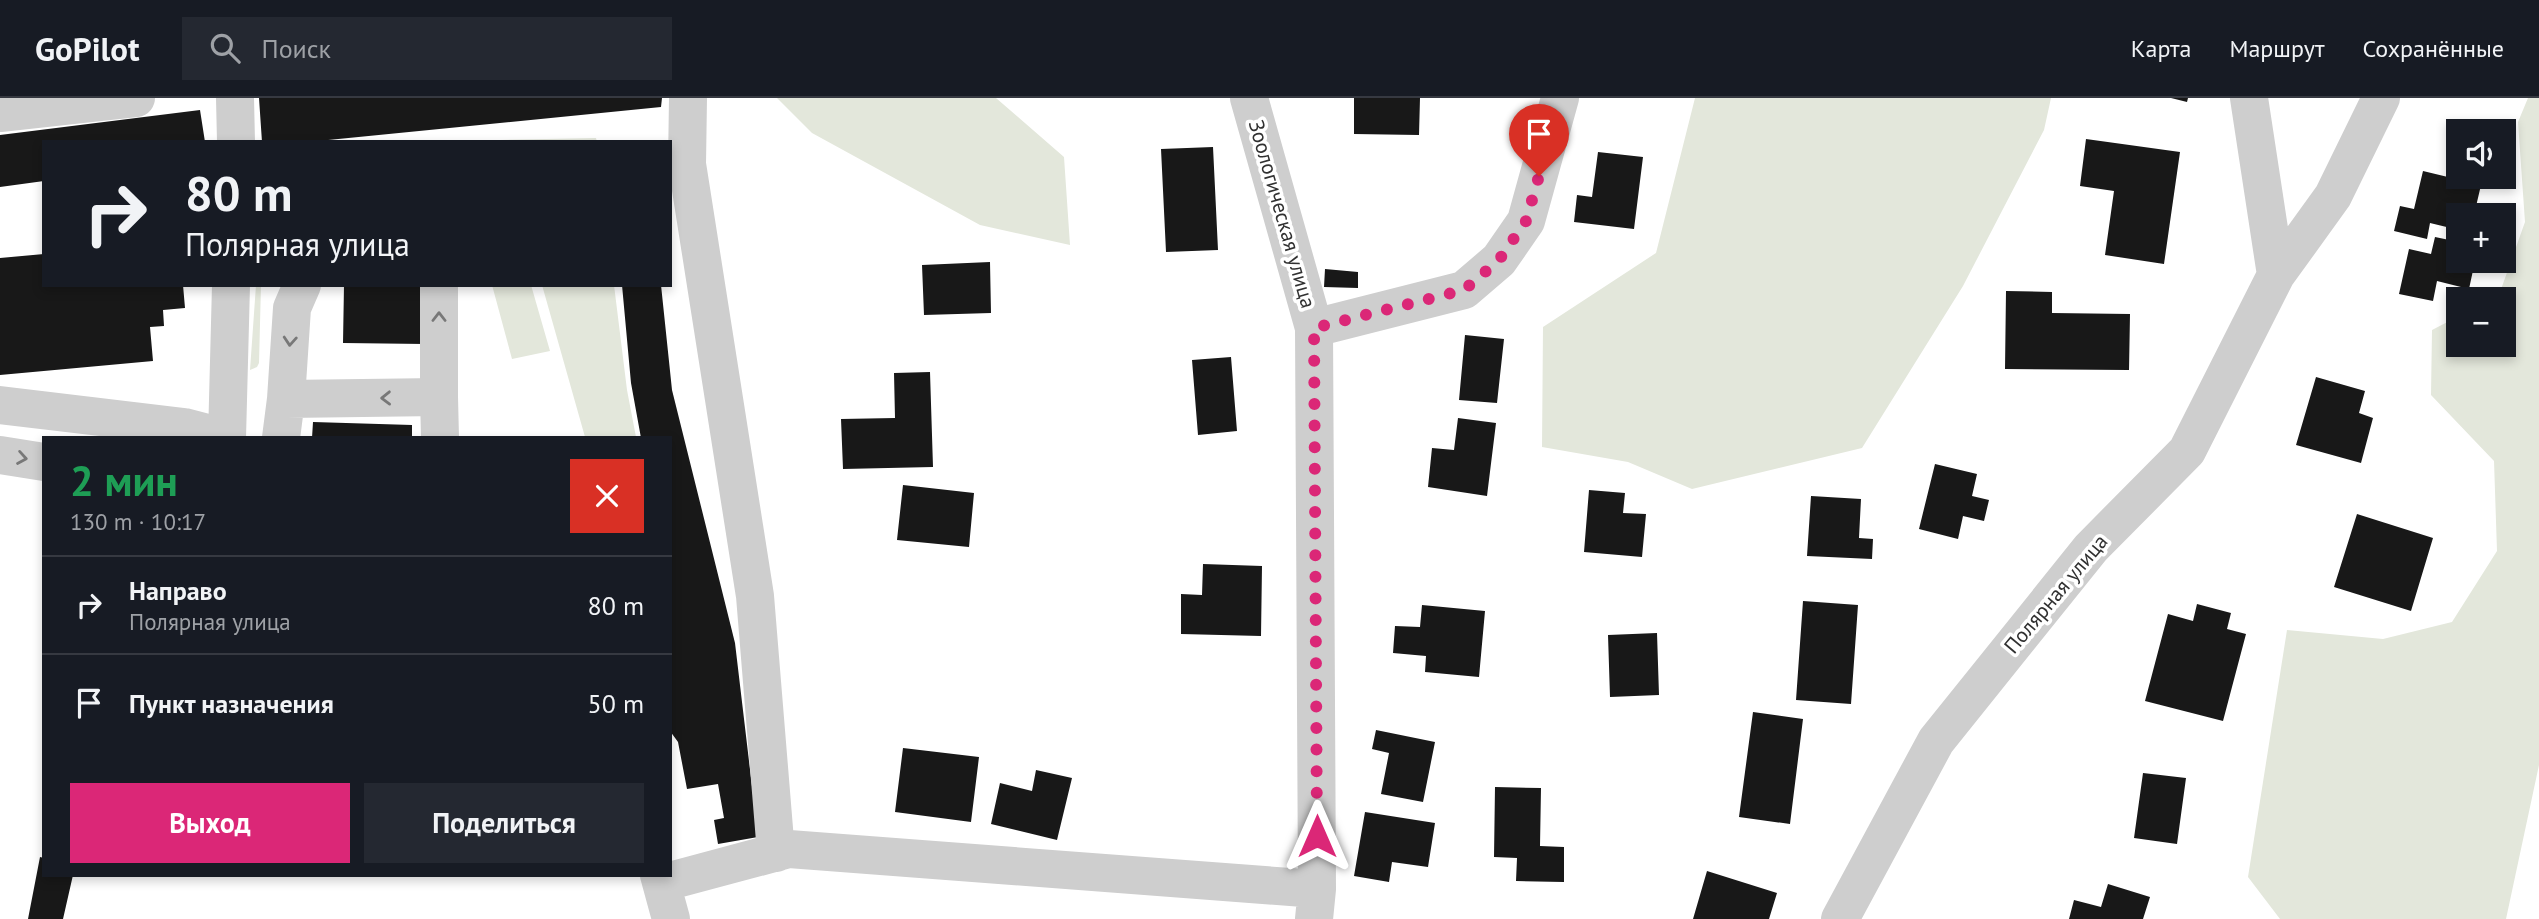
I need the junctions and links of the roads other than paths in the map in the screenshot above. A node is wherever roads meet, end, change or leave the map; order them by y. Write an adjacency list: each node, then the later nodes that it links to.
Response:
1 (136, 98): 8 (street)
2 (235, 98): 9 (street)
3 (688, 98): 24 (street)
4 (1249, 98): 14 (street, Зоологическая улица)
5 (1560, 98): 14 (street)
6 (2249, 98): 10 (street)
7 (2381, 98): 10 (street, Полярная улица)
8 (0, 113)
9 (236, 140)
10 (2276, 275): 27 (street, Полярная улица)
11 (231, 287): 19 (street)
12 (301, 287): 16 (street, one-way to 16)
13 (439, 287): 15 (street, one-way to 13)
14 (1314, 328): 26 (street, Зоологическая улица)
15 (439, 397): 16 (street, one-way to 16); 21 (street)
16 (286, 399): 20 (street)
17 (0, 405): 18 (street)
18 (219, 436)
19 (227, 436)
20 (281, 436)
21 (440, 436)
22 (0, 455): 23 (street, one-way to 23)
23 (42, 462)
24 (776, 853): 25 (street); 26 (street)
25 (664, 892)
26 (1316, 904)
27 (1840, 919)

